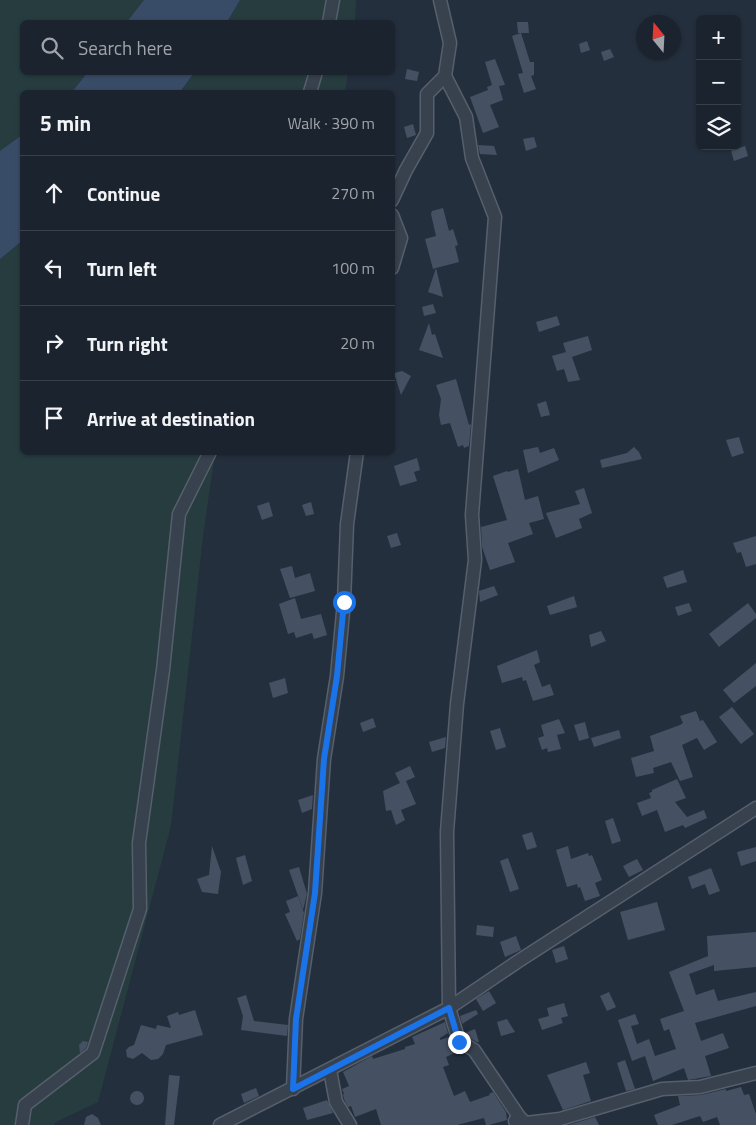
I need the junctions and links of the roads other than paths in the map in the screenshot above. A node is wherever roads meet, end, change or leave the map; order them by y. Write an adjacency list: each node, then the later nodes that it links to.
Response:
1 (333, 0): 3 (street)
2 (440, 0): 5 (street)
3 (329, 20)
4 (315, 75): 6 (street)
5 (445, 76): 7 (street); 13 (street)
6 (311, 90)
7 (395, 194)
8 (395, 222): 9 (street)
9 (395, 259)
10 (208, 455): 18 (street)
11 (357, 455): 16 (street)
12 (756, 808): 13 (street)
13 (449, 1008): 14 (street); 17 (street)
14 (330, 1070): 16 (street); 20 (street)
15 (756, 1073): 17 (street)
16 (293, 1089): 19 (street)
17 (516, 1123)
18 (22, 1125)
19 (220, 1125)
20 (350, 1125)

